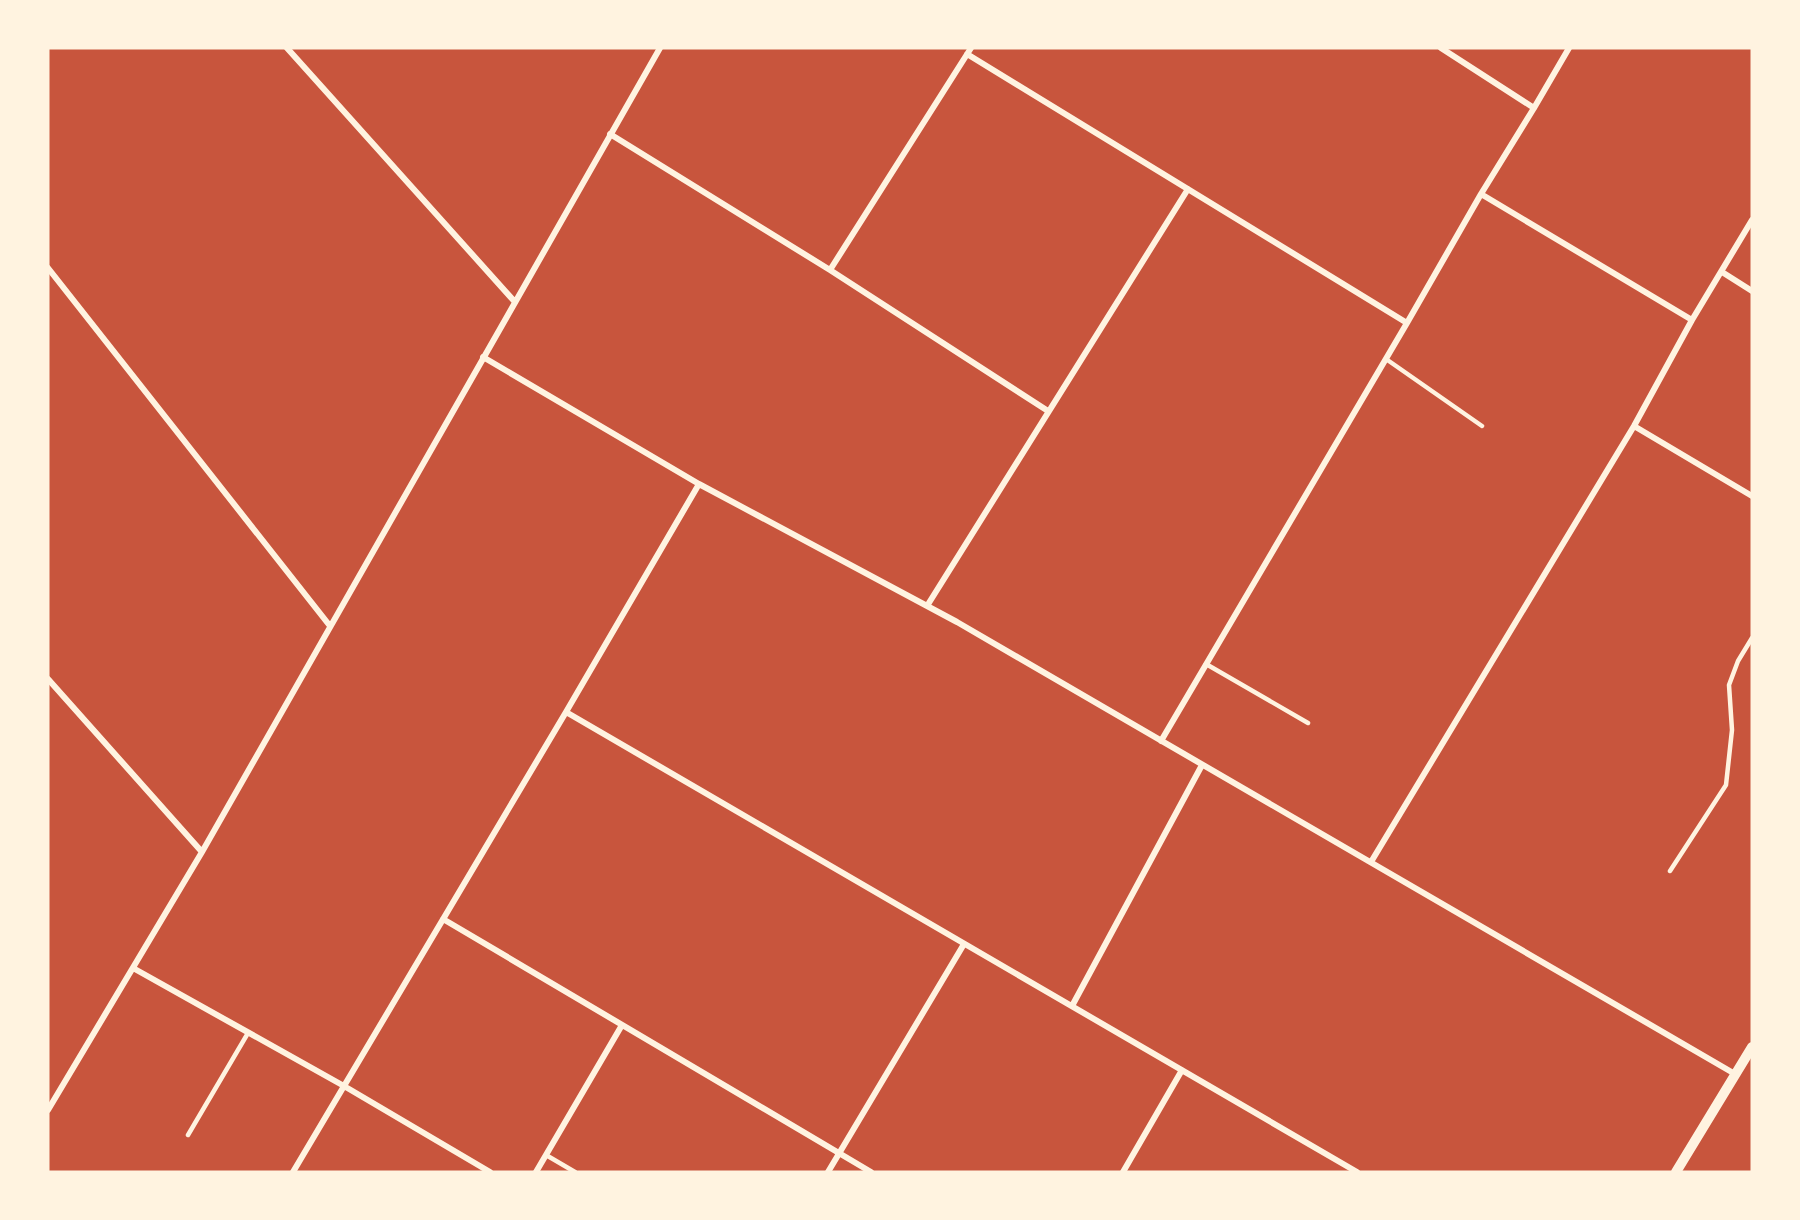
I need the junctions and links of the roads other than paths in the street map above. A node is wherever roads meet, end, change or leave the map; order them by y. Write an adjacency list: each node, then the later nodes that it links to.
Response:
1 (287, 48): 15 (street)
2 (660, 48): 7 (street)
3 (1441, 48): 6 (street)
4 (1569, 48): 6 (street)
5 (969, 51): 8 (street); 12 (street)
6 (1534, 108): 9 (street)
7 (610, 134): 12 (street); 15 (street)
8 (1188, 189): 17 (street); 20 (street)
9 (1481, 194): 16 (street); 17 (street)
10 (1752, 220): 13 (street)
11 (48, 268): 26 (street)
12 (830, 270): 20 (street)
13 (1722, 272): 14 (street); 16 (street)
14 (1752, 291)
15 (514, 302): 18 (street)
16 (1692, 320): 22 (street)
17 (1407, 323): 19 (street)
18 (483, 357): 23 (street); 26 (street)
19 (1386, 359): 21 (lane); 28 (street)
20 (1048, 411): 25 (street)
21 (1482, 426)
22 (1634, 426): 24 (street); 35 (street)
23 (699, 484): 25 (street); 30 (street)
24 (1752, 496)
25 (927, 606): 32 (street)
26 (330, 626): 34 (street)
27 (1752, 638): 36 (lane)
28 (1206, 664): 31 (lane); 32 (street)
29 (48, 679): 34 (street)
30 (566, 712): 37 (street); 38 (street)
31 (1308, 723)
32 (1161, 741): 33 (street)
33 (1202, 765): 35 (street); 40 (street)
34 (202, 852): 39 (street)
35 (1371, 862): 45 (street)
36 (1670, 871)
37 (443, 919): 41 (street); 46 (street)
38 (964, 944): 40 (street); 49 (street)
39 (133, 968): 42 (street); 47 (street)
40 (1072, 1006): 44 (street)
41 (622, 1025): 49 (street); 50 (street)
42 (248, 1033): 46 (street); 48 (lane)
43 (1752, 1047): 45 (street)
44 (1182, 1070): 57 (street); 58 (street)
45 (1735, 1074): 59 (street)
46 (344, 1086): 51 (street); 52 (street)
47 (48, 1110)
48 (188, 1135)
49 (839, 1154): 55 (street); 56 (street)
50 (546, 1155): 53 (street); 54 (lane)
51 (293, 1172)
52 (490, 1172)
53 (536, 1172)
54 (575, 1172)
55 (828, 1172)
56 (871, 1172)
57 (1123, 1172)
58 (1357, 1172)
59 (1676, 1172)

